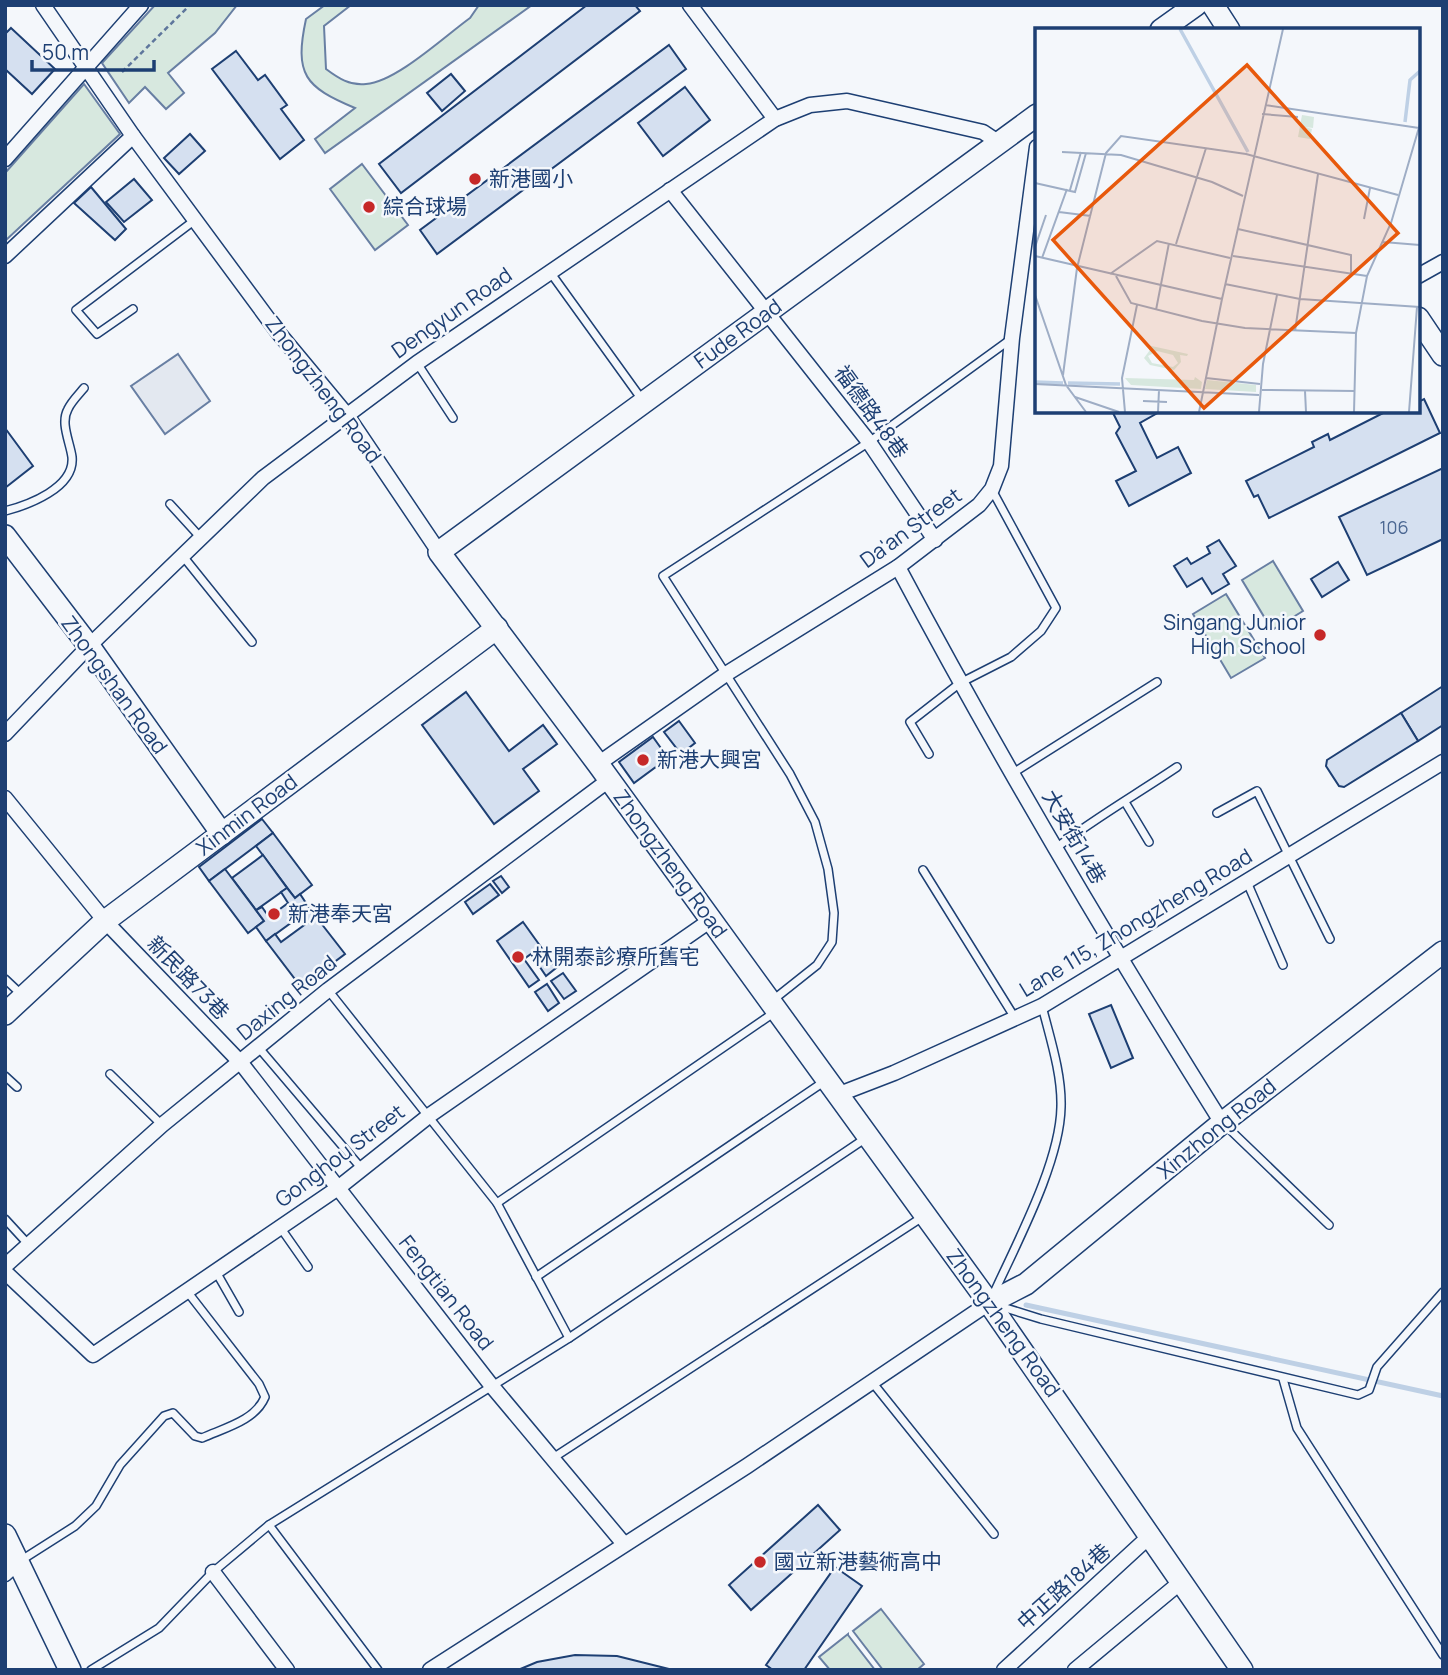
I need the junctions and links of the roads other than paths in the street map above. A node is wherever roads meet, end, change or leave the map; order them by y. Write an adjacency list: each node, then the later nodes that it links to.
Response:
1 (43, 5): 8 (street, Zhongzheng Road)
2 (141, 5): 8 (street)
3 (690, 5): 10 (street)
4 (1196, 5): 6 (main road)
5 (1213, 5): 7 (main road)
6 (1164, 28)
7 (1228, 28)
8 (86, 68): 11 (street, Zhongzheng Road); 13 (street)
9 (1035, 117): 12 (main road, Fude Road)
10 (775, 118): 12 (street, Dengyun Road); 15 (street, Dengyun Road)
11 (133, 136): 16 (street, Zhongzheng Road); 17 (street)
12 (1001, 144): 22 (main road, Fude Road)
13 (5, 159)
14 (1035, 162): 24 (street, Da'an Street)
15 (670, 190): 19 (street, Dengyun Road); 22 (street, 福德路48巷)
16 (195, 220): 21 (lane); 29 (street, Zhongzheng Road)
17 (5, 257)
18 (1443, 262): 20 (street)
19 (550, 271): 26 (street, Dengyun Road); 28 (lane)
20 (1420, 275)
21 (133, 309)
22 (769, 312): 28 (main road, Fude Road); 31 (street, 福德路48巷)
23 (1420, 321): 25 (main road)
24 (1012, 338): 31 (lane); 32 (street, Da'an Street)
25 (1443, 355)
26 (417, 363): 29 (street, Dengyun Road); 30 (lane)
27 (84, 388): 34 (lane)
28 (644, 402): 38 (main road, Fude Road)
29 (346, 414): 36 (street, Dengyun Road); 38 (street, Zhongzheng Road)
30 (453, 418)
31 (869, 442): 37 (street, 福德路48巷); 44 (lane)
32 (992, 489): 37 (street, Da'an Street); 46 (lane)
33 (170, 504): 36 (lane)
34 (5, 511)
35 (5, 536): 43 (main road, Zhongshan Road)
36 (200, 537): 39 (street, Dengyun Road)
37 (935, 540): 40 (street, Da'an Street)
38 (439, 552): 41 (main road, Zhongzheng Road)
39 (182, 555): 42 (lane); 43 (street, Dengyun Road)
40 (898, 567): 44 (street, Da'an Street); 46 (street, 大安街14巷)
41 (497, 628): 51 (main road, Zhongzheng Road); 56 (main road, Xinmin Road)
42 (252, 642)
43 (89, 646): 47 (street, Dengyun Road); 56 (main road, Zhongshan Road)
44 (726, 674): 51 (street, Da'an Street); 72 (lane)
45 (1157, 682): 52 (lane)
46 (960, 683): 48 (lane); 52 (street, 大安街14巷)
47 (7, 728)
48 (929, 754)
49 (1443, 762): 59 (street, Lane 115, Zhongzheng Road)
50 (1177, 767): 54 (lane)
51 (604, 772): 62 (main road, Zhongzheng Road); 69 (street, Daxing Road)
52 (1013, 773): 58 (street, 大安街14巷)
53 (5, 798): 63 (street, 新民路73巷)
54 (1125, 802): 57 (lane); 58 (lane)
55 (1217, 813): 59 (lane)
56 (222, 834): 63 (main road, Xinmin Road)
57 (1149, 842)
58 (1056, 848): 66 (street, 大安街14巷)
59 (1288, 858): 61 (street, Lane 115, Zhongzheng Road); 64 (lane)
60 (923, 870): 74 (lane)
61 (1247, 882): 66 (street, Lane 115, Zhongzheng Road); 67 (lane)
62 (711, 920): 72 (main road, Zhongzheng Road); 81 (street, Gonghou Street)
63 (105, 921): 70 (main road, Xinmin Road); 76 (street, 新民路73巷)
64 (1329, 939)
65 (1443, 952): 82 (main road, Xinzhong Road)
66 (1119, 959): 71 (street, Lane 115, Zhongzheng Road); 82 (street, 大安街14巷)
67 (1283, 965)
68 (5, 979): 70 (lane)
69 (328, 990): 75 (street, Daxing Road); 81 (lane)
70 (23, 995): 73 (main road, Xinmin Road)
71 (1042, 1006): 74 (street, Lane 115, Zhongzheng Road); 100 (lane)
72 (773, 1007): 80 (main road, Zhongzheng Road); 87 (lane)
73 (5, 1014)
74 (1015, 1018): 80 (street, Lane 115, Zhongzheng Road)
75 (259, 1048): 76 (street, Daxing Road); 85 (lane)
76 (241, 1063): 83 (street, Daxing Road); 86 (street, Fengtian Road)
77 (110, 1074): 83 (lane)
78 (5, 1076): 79 (lane)
79 (17, 1087)
80 (832, 1088): 84 (main road, Zhongzheng Road); 97 (lane)
81 (430, 1115): 85 (street, Gonghou Street); 87 (lane)
82 (1223, 1123): 90 (lane); 100 (main road, Xinzhong Road)
83 (162, 1125): 92 (street, Daxing Road)
84 (866, 1137): 88 (main road, Zhongzheng Road); 102 (lane)
85 (362, 1169): 86 (street, Gonghou Street)
86 (338, 1188): 91 (street, Gonghou Street); 105 (street, Fengtian Road)
87 (497, 1203): 97 (lane)
88 (924, 1215): 100 (main road, Zhongzheng Road); 106 (lane)
89 (5, 1219): 92 (lane)
90 (1329, 1225)
91 (280, 1227): 94 (lane); 95 (street, Gonghou Street)
92 (28, 1244): 93 (street, Daxing Road)
93 (5, 1266)
94 (308, 1267)
95 (215, 1270): 98 (street, Gonghou Street); 101 (lane)
96 (5, 1272): 98 (street, Gonghou Street)
97 (537, 1277): 102 (lane)
98 (185, 1289): 112 (lane)
99 (1443, 1292): 103 (lane)
100 (989, 1303): 103 (lane); 104 (street); 110 (main road, Zhongzheng Road)
101 (239, 1312)
102 (569, 1338): 105 (lane)
103 (1283, 1379): 115 (lane)
104 (872, 1382): 108 (lane); 111 (street)
105 (491, 1385): 106 (street, Fengtian Road); 107 (lane)
106 (551, 1460): 111 (street, Fengtian Road)
107 (269, 1525): 113 (lane); 119 (lane)
108 (994, 1534)
109 (5, 1535): 112 (main road)
110 (1152, 1535): 114 (main road, Zhongzheng Road); 121 (street, 中正路184巷)
111 (624, 1544): 120 (street)
112 (11, 1569): 116 (main road)
113 (214, 1572): 117 (lane); 118 (street)
114 (1182, 1581): 122 (street); 123 (main road, Zhongzheng Road)
115 (1443, 1655)
116 (70, 1670)
117 (91, 1670)
118 (287, 1670)
119 (378, 1670)
120 (430, 1670)
121 (1004, 1670)
122 (1075, 1670)
123 (1242, 1670)

